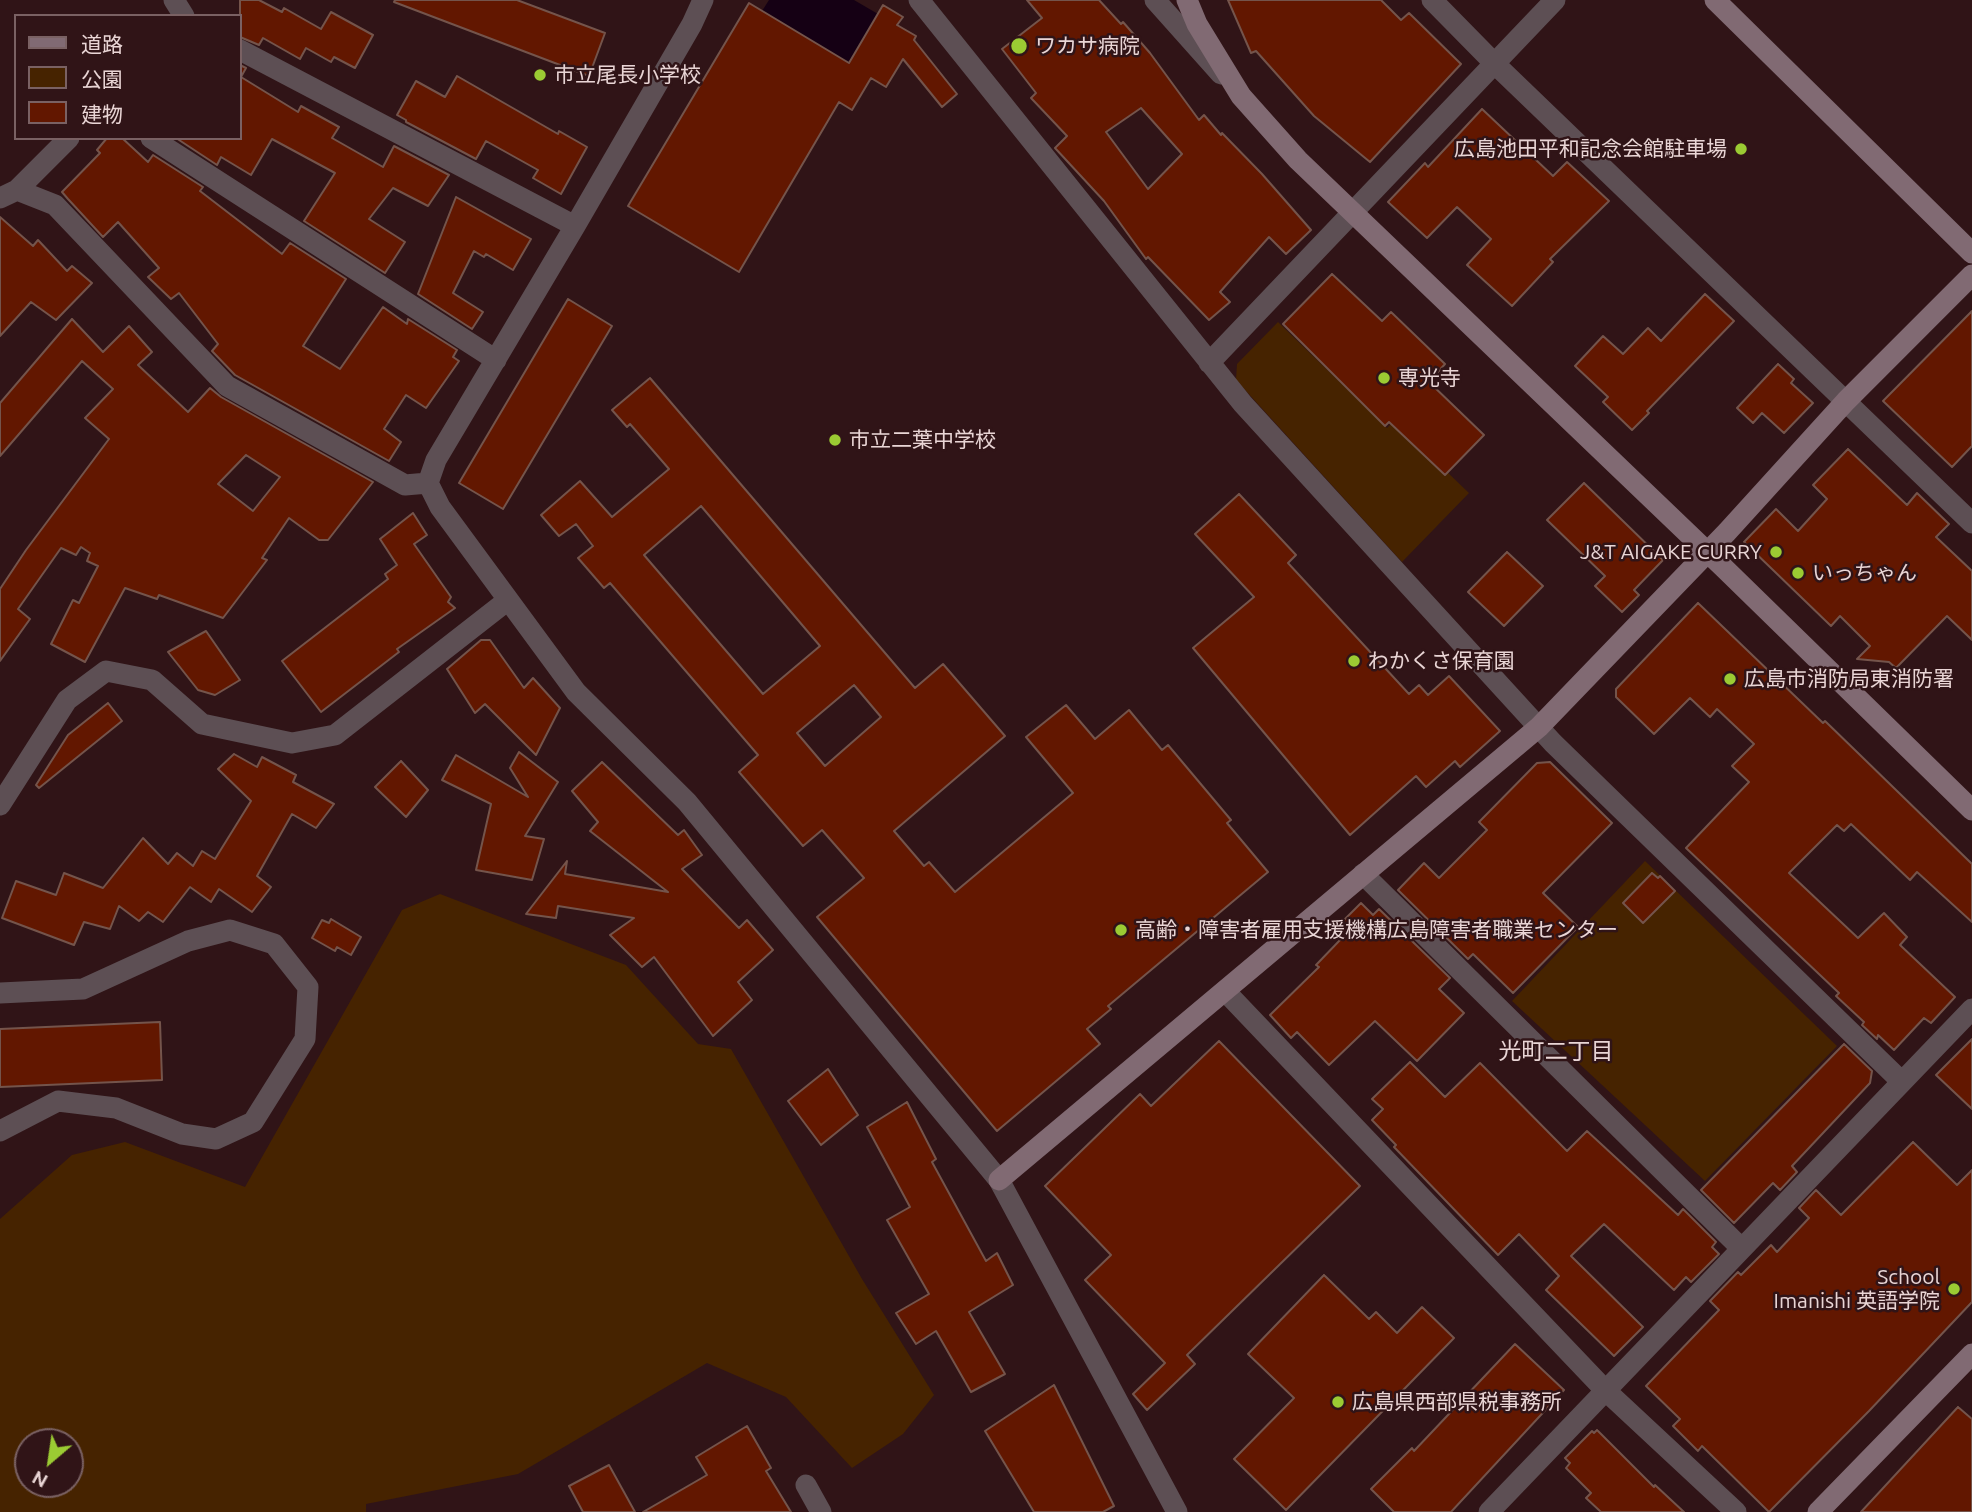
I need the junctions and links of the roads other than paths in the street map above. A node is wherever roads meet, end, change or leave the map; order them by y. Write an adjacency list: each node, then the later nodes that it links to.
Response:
1 (703, 0): 15 (street)
2 (919, 0): 19 (street)
3 (1155, 0): 10 (street)
4 (1187, 0): 10 (street)
5 (1433, 0): 9 (street)
6 (1555, 0): 9 (street)
7 (1714, 0): 16 (street)
8 (242, 51): 15 (street)
9 (1495, 64): 14 (street); 20 (street)
10 (1241, 96): 14 (street)
11 (67, 140): 13 (street)
12 (154, 140): 18 (street)
13 (8, 194): 21 (street)
14 (1353, 212): 19 (street); 23 (street)
15 (575, 226): 18 (street)
16 (1972, 253)
17 (1972, 275): 20 (street)
18 (496, 360): 21 (street)
19 (1209, 363): 25 (street)
20 (1846, 401): 22 (street); 23 (street)
21 (428, 483): 24 (street)
22 (1972, 523)
23 (1707, 552): 25 (street); 27 (street)
24 (508, 600): 26 (street); 34 (street)
25 (1539, 727): 28 (street); 32 (street)
26 (0, 805)
27 (1972, 810)
28 (1363, 874): 29 (street); 35 (street)
29 (1224, 991): 34 (street); 37 (street)
30 (0, 993): 33 (street)
31 (1972, 1009): 32 (street)
32 (1902, 1082): 35 (street)
33 (0, 1131)
34 (999, 1180): 39 (street)
35 (1741, 1248): 37 (street)
36 (1972, 1354): 43 (street)
37 (1605, 1390): 41 (street); 42 (street)
38 (806, 1485): 40 (street)
39 (1168, 1509)
40 (821, 1512)
41 (1489, 1512)
42 (1735, 1512)
43 (1818, 1512)

